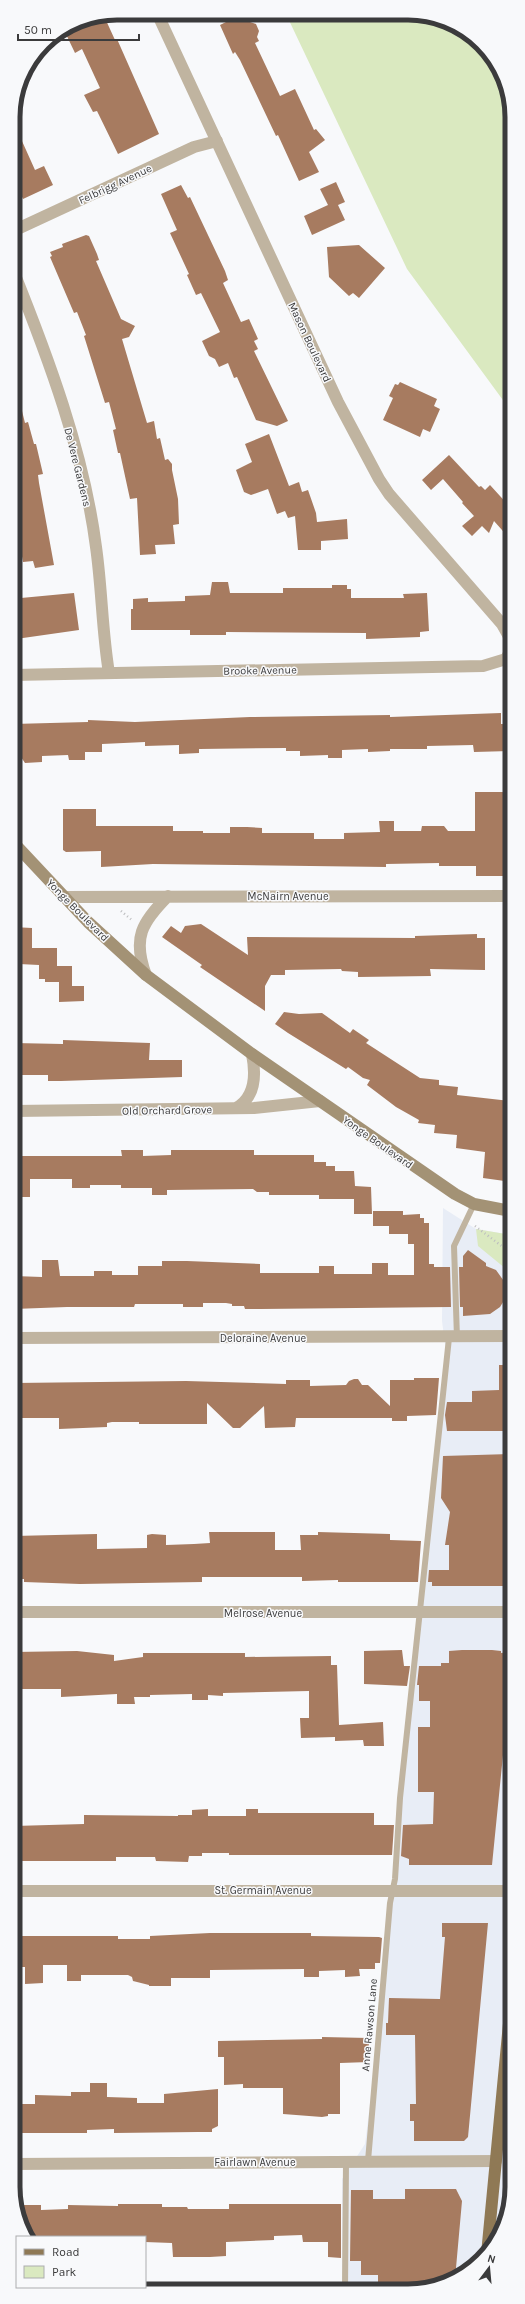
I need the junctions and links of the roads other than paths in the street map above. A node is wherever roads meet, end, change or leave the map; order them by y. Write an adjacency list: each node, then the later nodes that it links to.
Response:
1 (160, 20): 2 (street, Mason Boulevard)
2 (217, 141): 3 (street, Felbrigg Avenue); 5 (street, Mason Boulevard)
3 (20, 228)
4 (20, 288): 7 (street, De Vere Gardens)
5 (505, 629)
6 (505, 659): 7 (street, Brooke Avenue)
7 (109, 673): 8 (street, Brooke Avenue)
8 (20, 675)
9 (20, 849): 12 (street, Yonge Boulevard)
10 (168, 896): 11 (street, McNairn Avenue); 12 (street, McNairn Avenue); 13 (street)
11 (505, 896)
12 (64, 897): 13 (street, Yonge Boulevard)
13 (146, 975): 14 (street, Yonge Boulevard)
14 (252, 1054): 15 (street, Yonge Boulevard); 16 (street)
15 (320, 1101): 16 (street, Old Orchard Grove); 18 (street, Yonge Boulevard)
16 (236, 1108): 17 (street, Old Orchard Grove)
17 (20, 1111)
18 (474, 1204): 19 (street, Yonge Boulevard); 22 (lane, Anne Rawson Lane)
19 (505, 1211)
20 (505, 1336): 22 (street, Deloraine Avenue)
21 (20, 1338): 22 (street, Deloraine Avenue)
22 (453, 1338): 25 (lane, Anne Rawson Lane)
23 (20, 1612): 25 (street, Melrose Avenue)
24 (505, 1612): 25 (street, Melrose Avenue)
25 (421, 1613): 26 (lane, Anne Rawson Lane)
26 (393, 1890): 27 (street, St. Germain Avenue); 28 (street, St. Germain Avenue); 30 (lane, Anne Rawson Lane)
27 (505, 1890)
28 (20, 1891)
29 (505, 2108): 31 (main road)
30 (368, 2161): 31 (street, Fairlawn Avenue); 32 (street, Fairlawn Avenue)
31 (496, 2161): 34 (main road)
32 (346, 2162): 33 (street, Fairlawn Avenue); 35 (lane)
33 (20, 2164)
34 (488, 2241)
35 (345, 2284)

